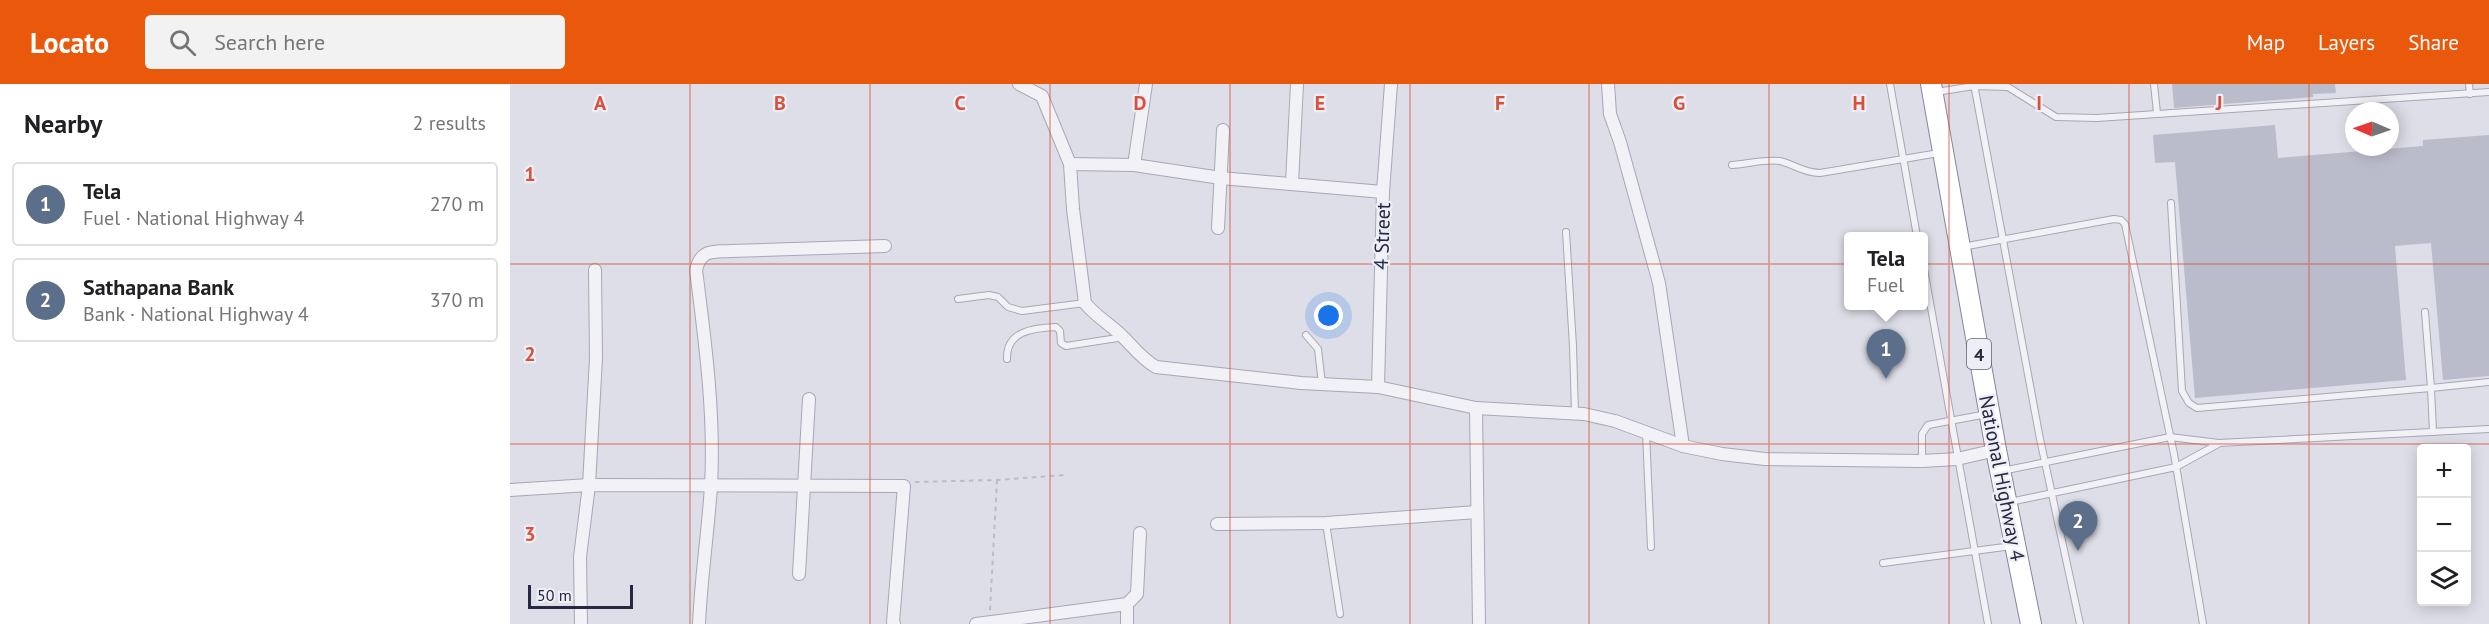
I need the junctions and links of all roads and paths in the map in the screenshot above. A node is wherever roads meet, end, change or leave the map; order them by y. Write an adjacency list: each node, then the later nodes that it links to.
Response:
1 (1018, 84): 11 (street)
2 (1146, 84): 19 (street)
3 (1297, 84): 22 (street)
4 (1391, 84): 23 (street, 4 Street)
5 (1608, 84): 53 (street)
6 (1890, 84): 17 (lane)
7 (2154, 84): 14 (lane)
8 (2469, 84): 13 (lane)
9 (1974, 85): 10 (lane); 14 (lane); 28 (lane)
10 (1931, 88): 16 (highway, National Highway 4 / 4)
11 (1042, 90): 18 (street)
12 (2489, 92): 13 (lane)
13 (2470, 94): 14 (lane)
14 (2157, 113)
15 (1223, 130): 21 (street)
16 (1942, 152): 17 (lane); 30 (highway, National Highway 4 / 4)
17 (1902, 160): 20 (lane); 27 (lane)
18 (1071, 164): 19 (street); 34 (street)
19 (1134, 165): 21 (street)
20 (1732, 165)
21 (1221, 178): 22 (street); 25 (street)
22 (1292, 183): 23 (street)
23 (1383, 192): 41 (street, 4 Street)
24 (2170, 203): 42 (lane)
25 (1218, 228)
26 (1566, 232): 45 (lane)
27 (1916, 232)
28 (2002, 239): 30 (lane); 51 (lane); 57 (lane)
29 (885, 246): 64 (street)
30 (1960, 247): 46 (highway, National Highway 4 / 4)
31 (595, 270): 62 (street)
32 (1928, 297): 47 (lane)
33 (958, 299): 34 (lane)
34 (1085, 303): 37 (street)
35 (2425, 312): 42 (lane)
36 (1306, 335): 40 (lane)
37 (1124, 337): 38 (lane); 40 (street)
38 (1007, 359)
39 (2489, 382): 42 (lane)
40 (1322, 384): 41 (street)
41 (1378, 387): 44 (street)
42 (2431, 388): 50 (lane)
43 (809, 399): 63 (street)
44 (1476, 408): 45 (street); 69 (street)
45 (1575, 413): 49 (street)
46 (1989, 413): 47 (lane); 54 (highway, National Highway 4 / 4)
47 (1950, 420): 55 (lane); 56 (lane)
48 (2489, 429): 50 (lane)
49 (1646, 431): 53 (street); 74 (lane)
50 (2433, 432): 52 (lane)
51 (2170, 437): 52 (lane); 57 (lane); 58 (lane)
52 (2219, 443): 58 (lane)
53 (1683, 446): 56 (street)
54 (1996, 450): 55 (street); 59 (highway, National Highway 4 / 4)
55 (1957, 459): 56 (street); 75 (lane)
56 (1922, 461)
57 (2045, 462): 59 (lane); 67 (lane)
58 (2176, 467): 67 (lane); 90 (lane)
59 (2000, 472): 68 (highway, National Highway 4 / 4)
60 (1065, 475): 61 (path)
61 (997, 480): 65 (path); 80 (path)
62 (589, 485): 64 (street); 66 (street); 81 (street)
63 (806, 485): 64 (street); 65 (street); 77 (street)
64 (711, 486): 82 (street)
65 (904, 486): 83 (street)
66 (510, 490)
67 (2052, 492): 68 (lane); 89 (lane)
68 (2006, 502): 73 (highway, National Highway 4 / 4)
69 (1477, 512): 70 (street); 86 (street)
70 (1326, 523): 71 (street); 79 (lane)
71 (1217, 524)
72 (1140, 533): 78 (street)
73 (2015, 546): 75 (lane); 88 (highway, National Highway 4 / 4)
74 (1651, 547)
75 (1974, 551): 76 (lane); 87 (lane)
76 (1883, 563)
77 (799, 574)
78 (1127, 604): 80 (street); 85 (street)
79 (1340, 614)
80 (989, 622): 84 (street)
81 (581, 624)
82 (699, 624)
83 (894, 624)
84 (975, 624)
85 (1127, 624)
86 (1479, 624)
87 (1988, 624)
88 (2031, 624)
89 (2080, 624)
90 (2203, 624)

